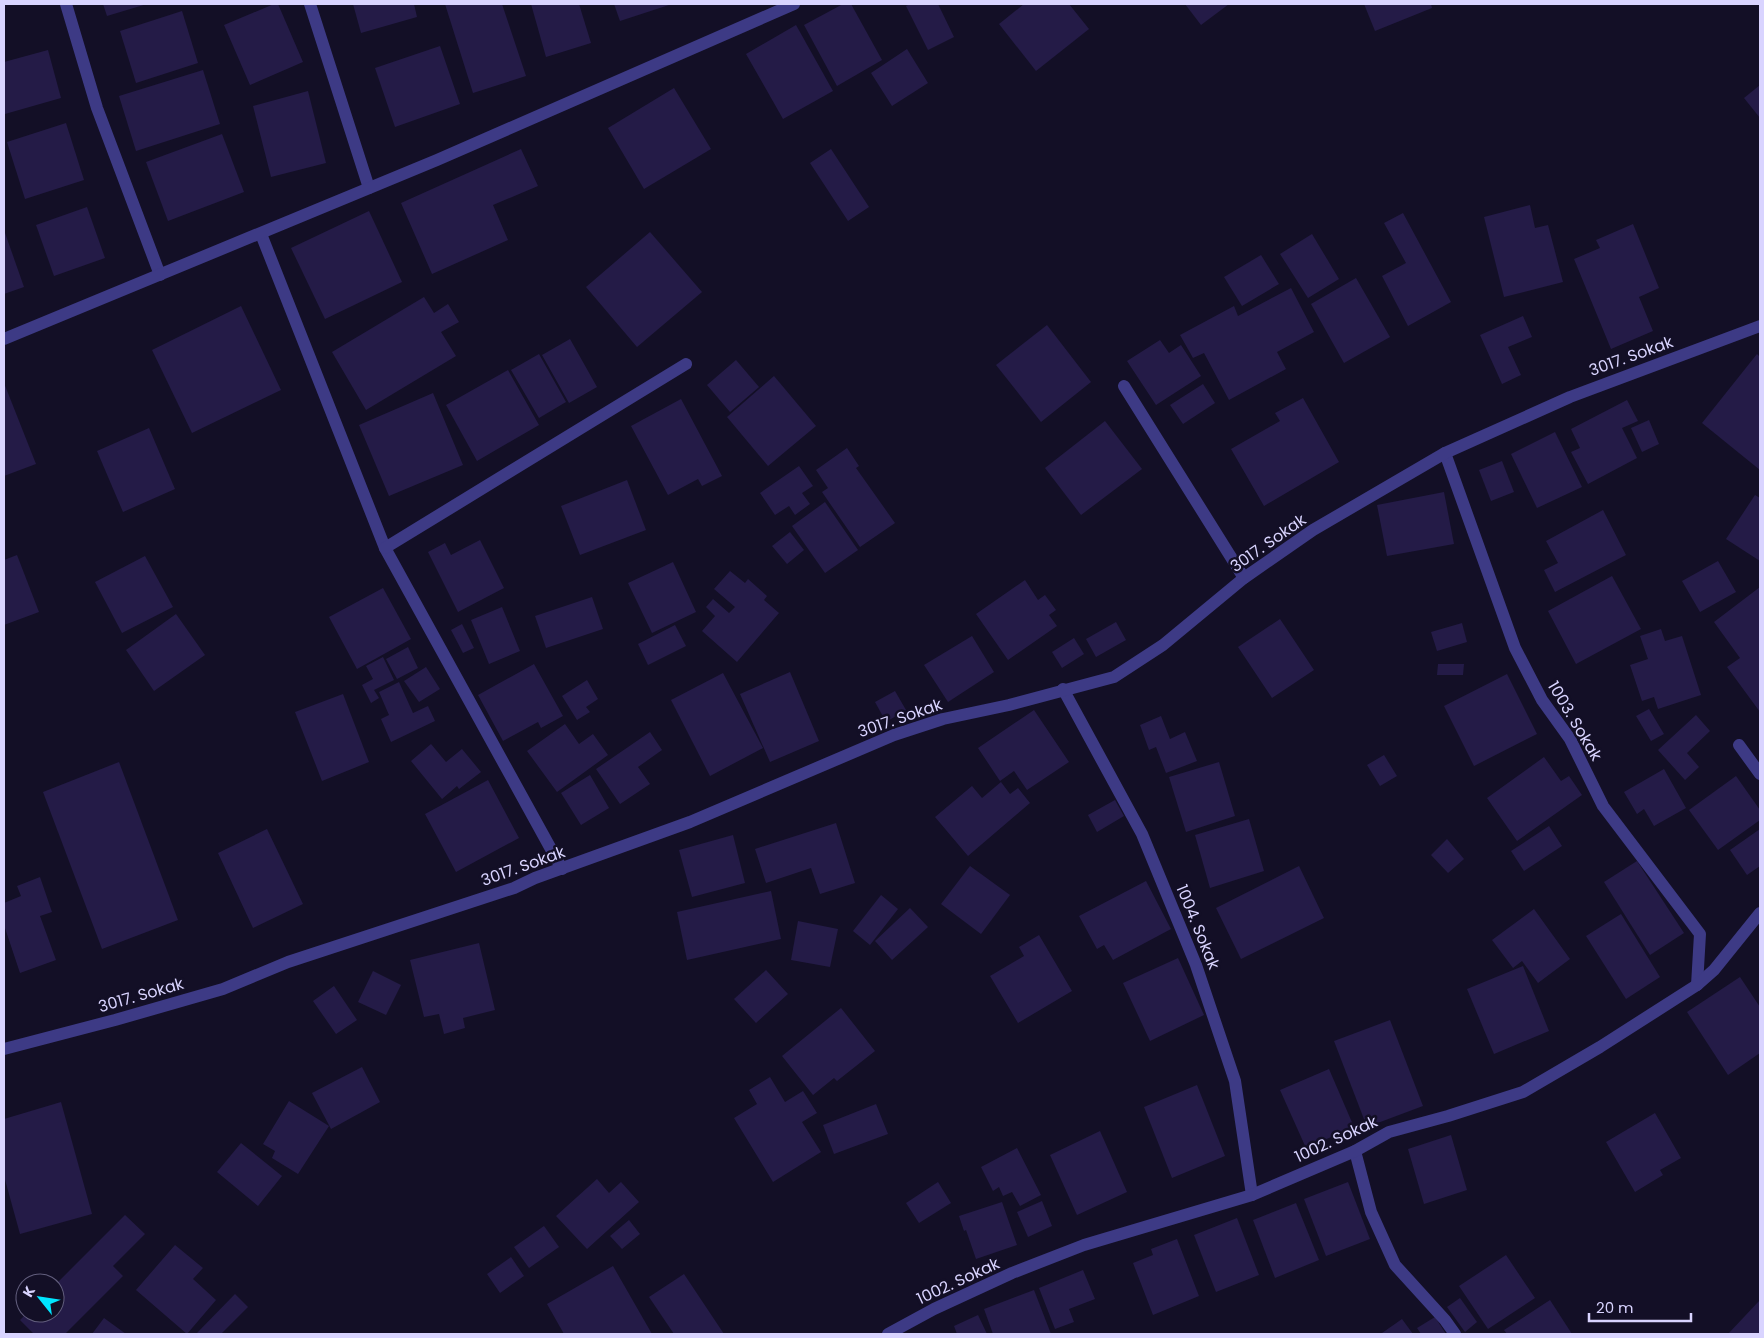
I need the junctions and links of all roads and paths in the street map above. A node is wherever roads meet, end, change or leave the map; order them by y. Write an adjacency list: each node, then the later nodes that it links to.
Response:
1 (66, 4): 6 (street)
2 (310, 4): 4 (street)
3 (794, 4): 4 (street)
4 (369, 188): 5 (street)
5 (260, 234): 6 (street); 12 (street)
6 (160, 275): 8 (street)
7 (1760, 326): 11 (street, 3017. Sokak)
8 (4, 339)
9 (686, 364): 12 (street)
10 (1124, 386): 13 (street)
11 (1446, 453): 13 (street, 3017. Sokak); 19 (street, 1003. Sokak)
12 (385, 548): 17 (street)
13 (1244, 578): 14 (street, 3017. Sokak)
14 (1063, 689): 17 (street, 3017. Sokak); 22 (street, 1004. Sokak)
15 (1739, 745): 16 (street)
16 (1760, 774)
17 (562, 869): 20 (street, 3017. Sokak)
18 (1760, 913): 19 (street, 1002. Sokak)
19 (1697, 985): 21 (street, 1002. Sokak)
20 (4, 1049)
21 (1355, 1151): 22 (street, 1002. Sokak); 24 (street)
22 (1252, 1195): 23 (street, 1002. Sokak)
23 (888, 1334)
24 (1455, 1334)

